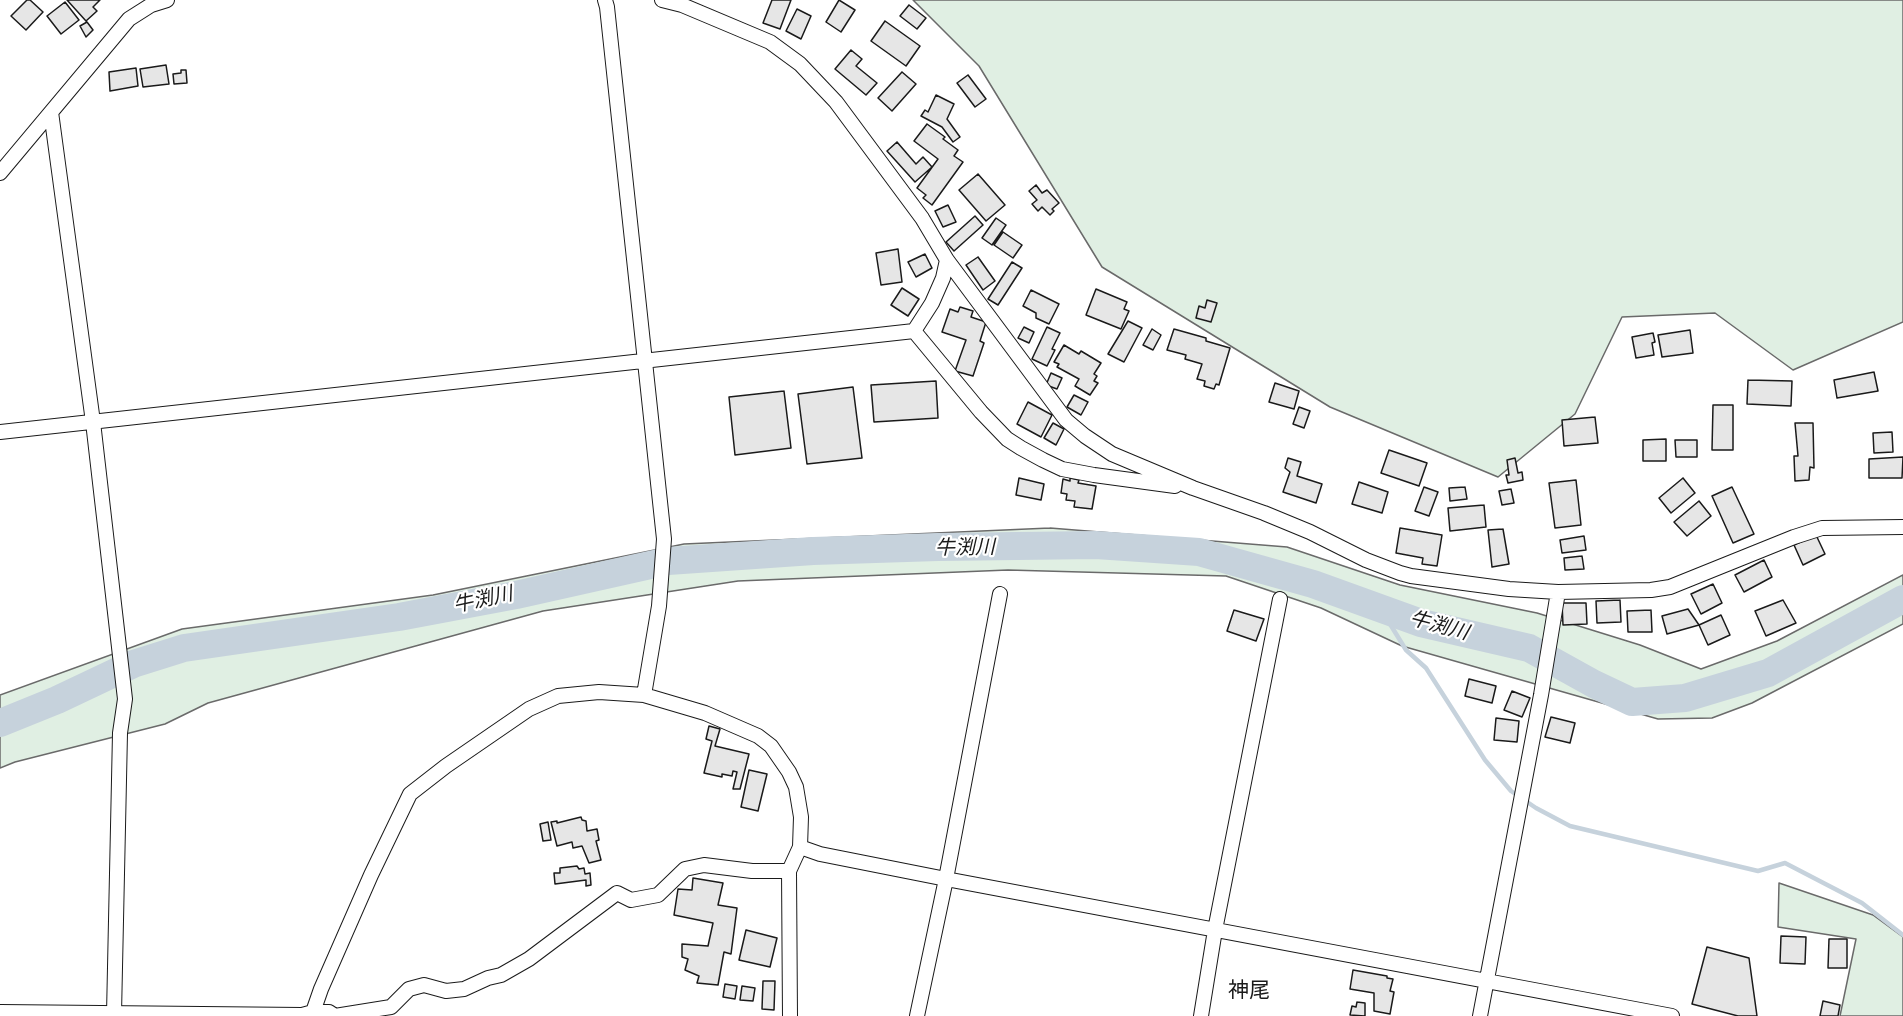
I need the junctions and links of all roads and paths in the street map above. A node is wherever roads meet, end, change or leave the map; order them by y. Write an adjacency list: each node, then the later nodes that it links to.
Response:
1 (167, 0): 4 (street)
2 (604, 0): 8 (street)
3 (662, 0): 6 (street)
4 (51, 112): 5 (street); 9 (street)
5 (0, 173)
6 (947, 260): 7 (street); 11 (street)
7 (914, 331): 8 (street); 11 (street)
8 (644, 361): 9 (street); 16 (street)
9 (93, 422): 10 (street); 24 (street)
10 (0, 432)
11 (1193, 488): 13 (street)
12 (1903, 527): 13 (street)
13 (1558, 592): 21 (street)
14 (1000, 594): 19 (street)
15 (1280, 599): 20 (street)
16 (644, 695): 17 (street); 23 (street)
17 (800, 847): 18 (street); 19 (street)
18 (789, 871): 25 (street); 26 (street)
19 (946, 879): 20 (street); 27 (street)
20 (1215, 930): 21 (street); 28 (street)
21 (1486, 981): 29 (street); 30 (street)
22 (0, 1012): 24 (street)
23 (313, 1012): 24 (street); 25 (street)
24 (114, 1014)
25 (335, 1016)
26 (790, 1016)
27 (917, 1016)
28 (1201, 1016)
29 (1480, 1016)
30 (1672, 1016)

